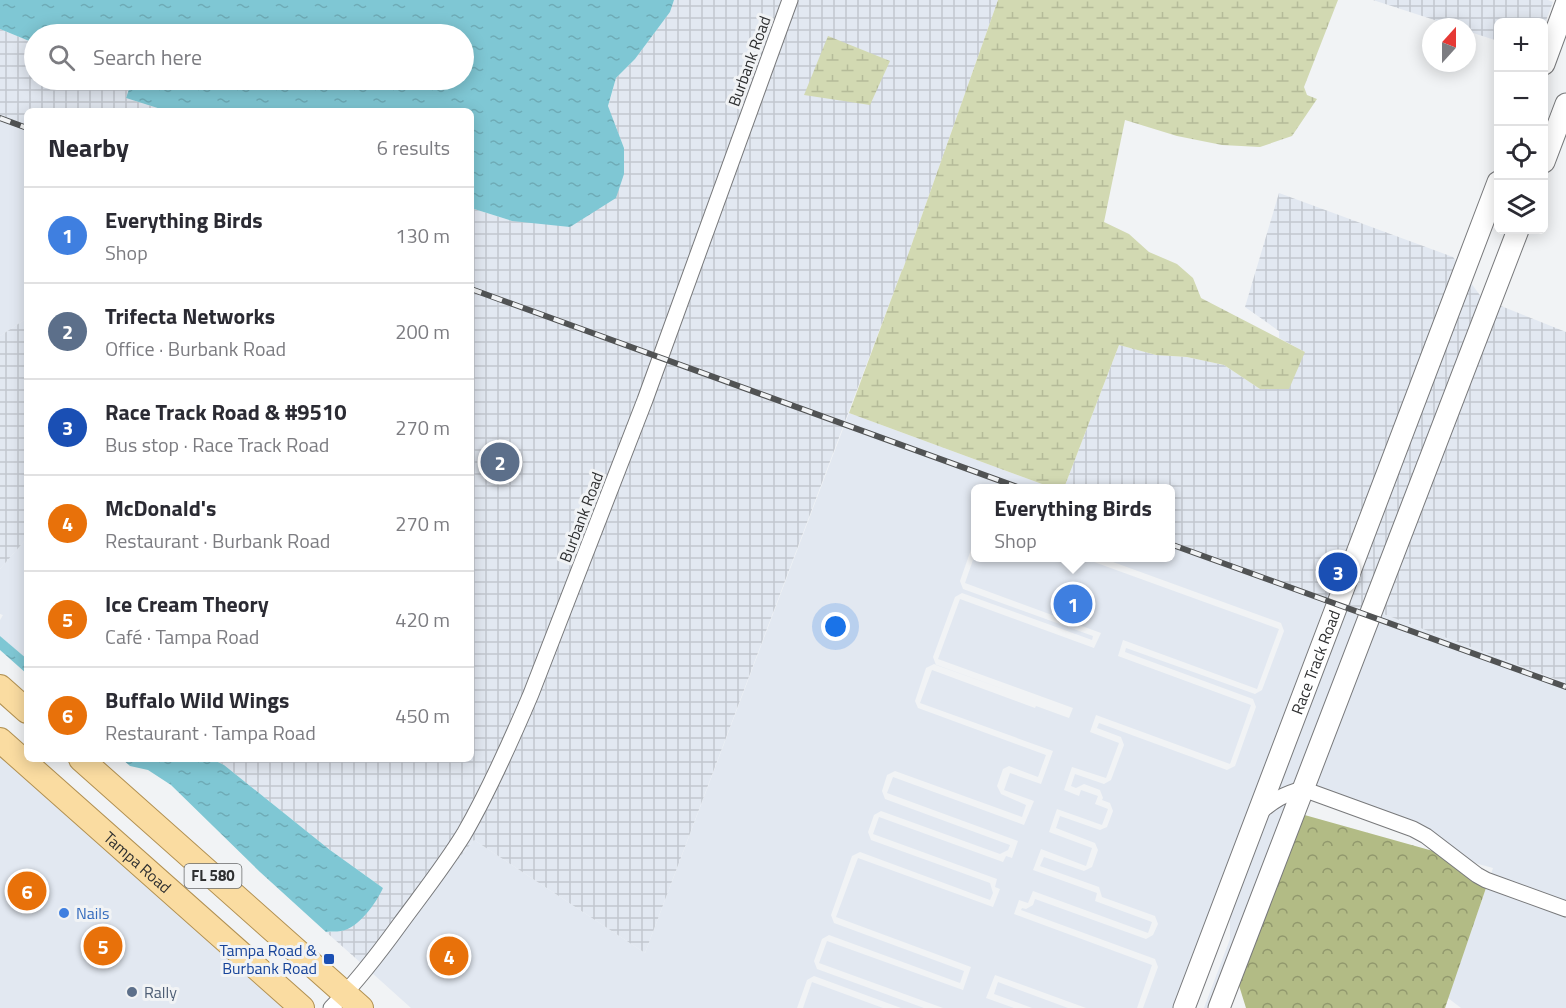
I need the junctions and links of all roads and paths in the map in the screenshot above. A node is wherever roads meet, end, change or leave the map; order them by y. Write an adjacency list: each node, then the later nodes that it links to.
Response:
1 (790, 0): 20 (street, Burbank Road)
2 (1566, 4): 3 (main road)
3 (1548, 53)
4 (1566, 104): 5 (main road)
5 (1548, 151)
6 (1494, 193): 15 (main road, Race Track Road)
7 (1516, 234): 14 (main road, Race Track Road)
8 (0, 687): 9 (main road)
9 (24, 708)
10 (0, 740): 11 (main road, Tampa Road / FL 580)
11 (24, 761)
12 (25, 762): 21 (main road, Tampa Road / FL 580)
13 (84, 762): 20 (main road, FL 580)
14 (1303, 789): 15 (street); 16 (main road, Race Track Road); 19 (street)
15 (1258, 813): 17 (main road, Race Track Road)
16 (1273, 868): 17 (main road); 24 (main road, Race Track Road)
17 (1234, 877): 18 (main road, Race Track Road)
18 (1224, 904): 22 (main road, Race Track Road); 23 (main road)
19 (1566, 909)
20 (345, 1003)
21 (302, 1008)
22 (1184, 1008)
23 (1197, 1008)
24 (1220, 1008)

